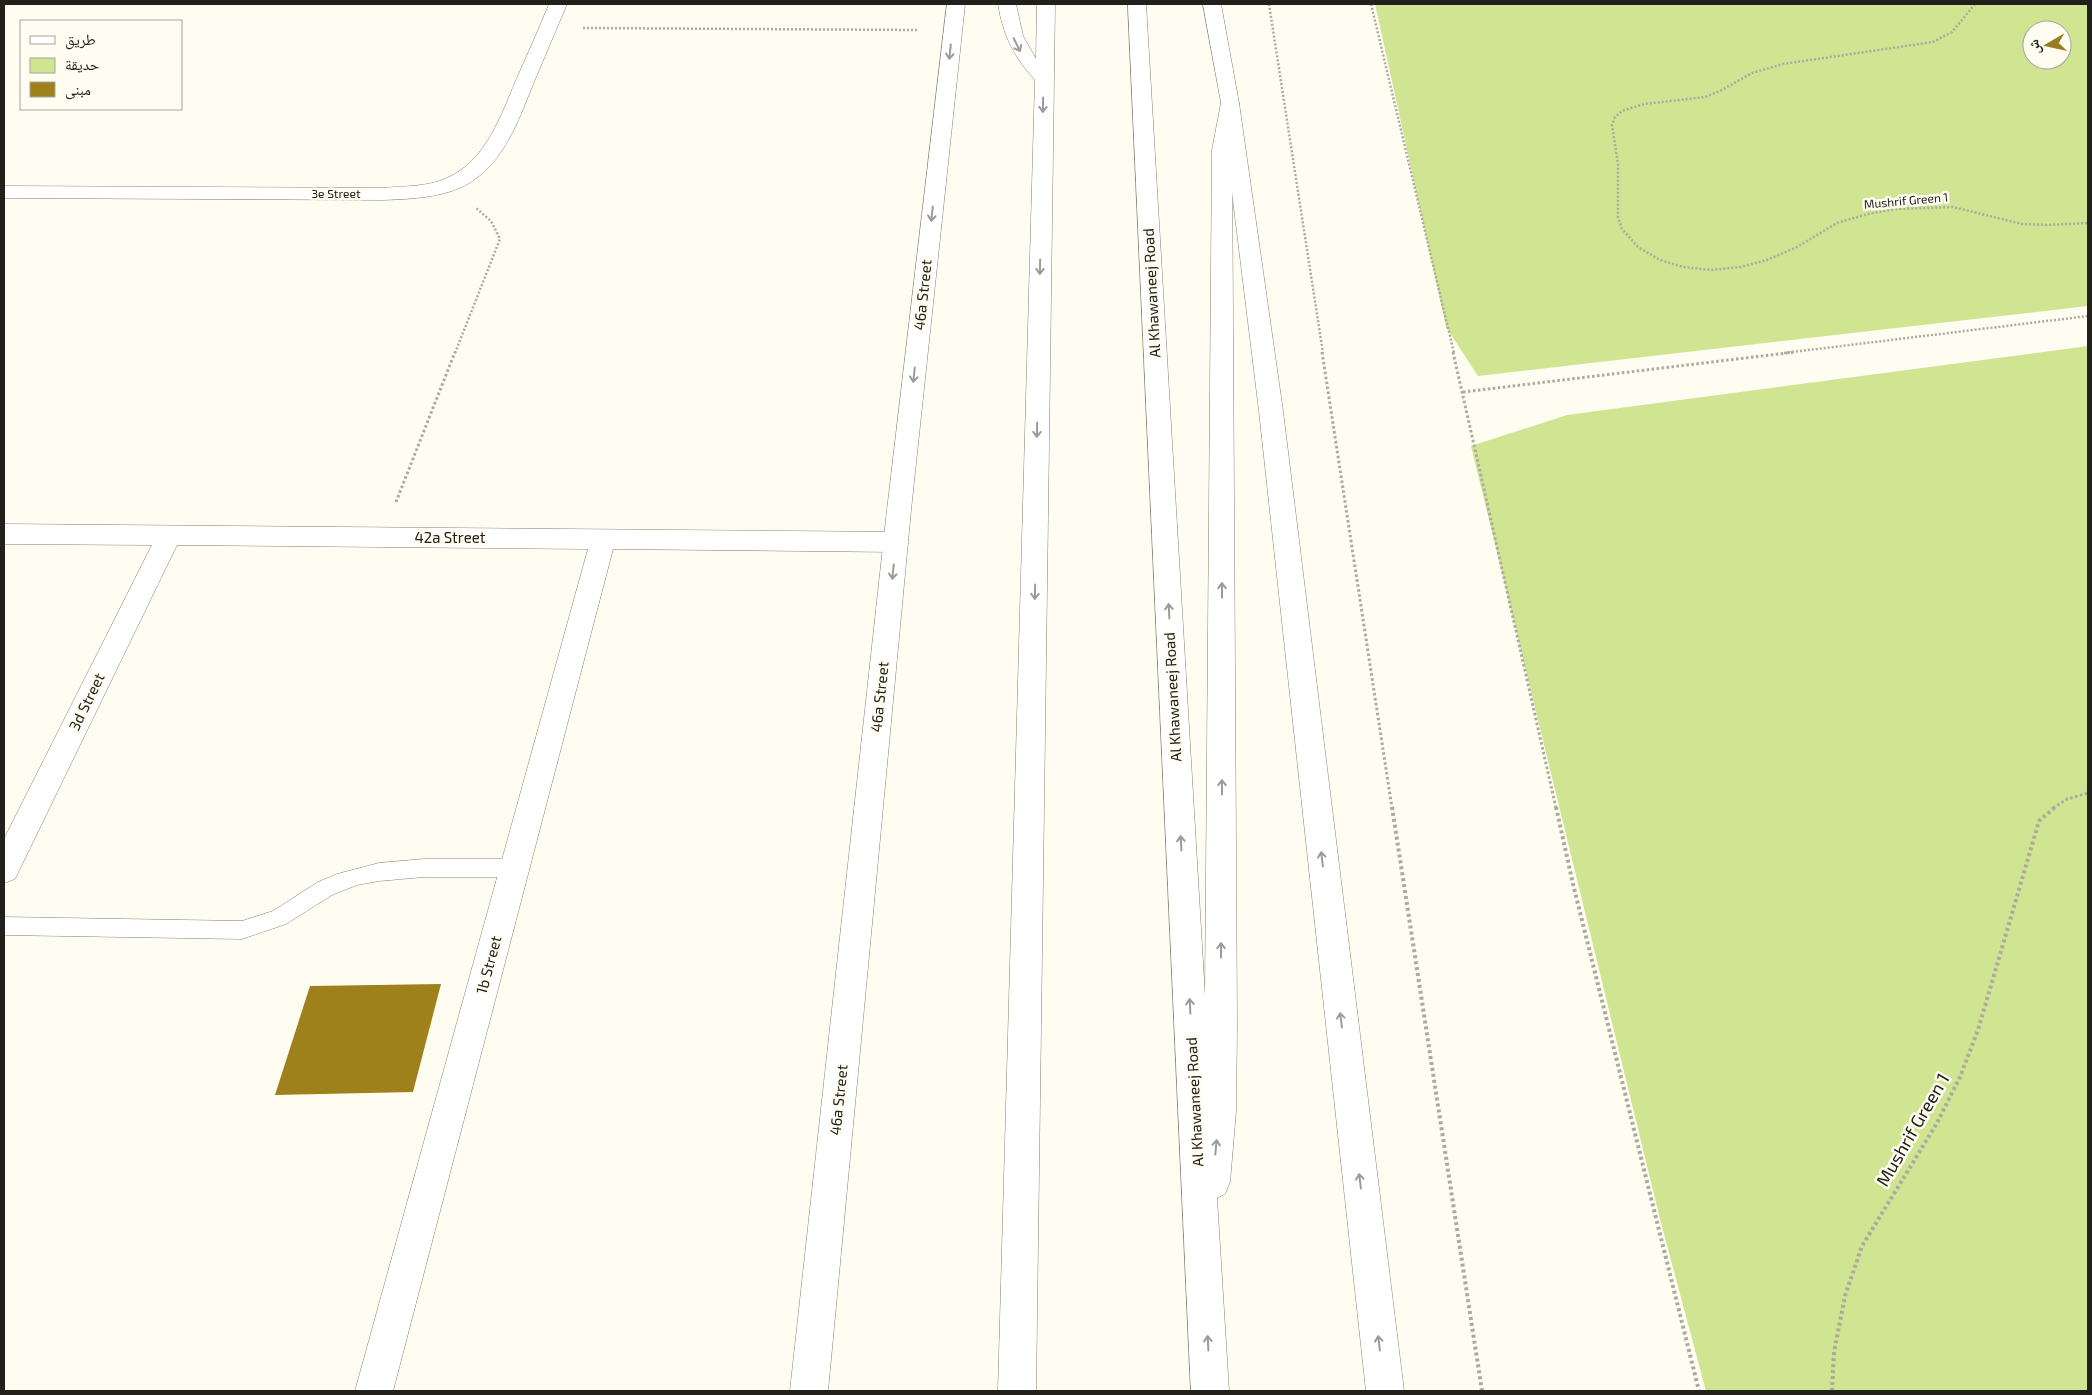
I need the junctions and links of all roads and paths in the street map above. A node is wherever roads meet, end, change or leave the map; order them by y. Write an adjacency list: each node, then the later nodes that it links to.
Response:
1 (558, 4): 10 (main road, 3e Street)
2 (956, 4): 11 (main road, 46a Street)
3 (1007, 4): 12 (main road, one-way to 12)
4 (1046, 4): 12 (main road)
5 (1137, 4): 28 (main road, Al Khawaneej Road, one-way to 5)
6 (1212, 4): 13 (main road)
7 (1269, 4): 34 (path)
8 (1371, 4): 18 (path)
9 (1975, 4): 16 (path, Mushrif Green 1)
10 (548, 28): 11 (path); 14 (main road, 3e Street)
11 (952, 31): 23 (main road, 46a Street, one-way to 23)
12 (1043, 78): 31 (main road, one-way to 31)
13 (1230, 103): 28 (main road, one-way to 13); 33 (main road, one-way to 13)
14 (444, 188): 15 (main road, 3e Street); 21 (path)
15 (4, 192)
16 (2088, 222)
17 (2088, 316): 18 (path)
18 (1463, 392): 35 (path)
19 (4, 534): 20 (main road, 42a Street)
20 (169, 536): 21 (main road, 42a Street); 26 (main road, 3d Street)
21 (382, 538): 22 (main road, 42a Street)
22 (603, 540): 23 (main road, 42a Street); 25 (main road, 1b Street)
23 (896, 542): 30 (main road, 46a Street, one-way to 30)
24 (2088, 793): 36 (path, Mushrif Green 1)
25 (515, 868): 27 (lane); 29 (main road, 1b Street)
26 (4, 869)
27 (4, 926)
28 (1204, 1283): 32 (main road, Al Khawaneej Road, one-way to 28)
29 (374, 1391)
30 (809, 1391)
31 (1017, 1391)
32 (1210, 1391)
33 (1385, 1391)
34 (1482, 1391)
35 (1699, 1391)
36 (1832, 1391)

